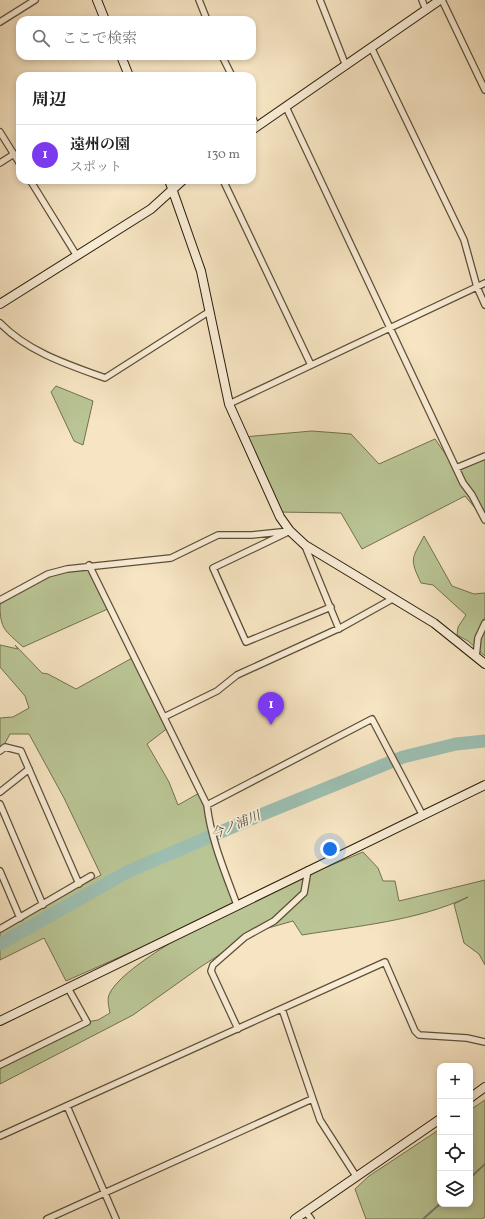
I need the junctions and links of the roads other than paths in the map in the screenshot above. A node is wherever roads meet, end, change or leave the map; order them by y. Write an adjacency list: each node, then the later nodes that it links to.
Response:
1 (35, 0): 10 (street)
2 (97, 0): 8 (street)
3 (199, 0): 9 (street)
4 (320, 0): 14 (street)
5 (422, 0): 7 (street)
6 (441, 0): 7 (street); 17 (street)
7 (426, 10): 11 (street)
8 (103, 16)
9 (205, 16)
10 (0, 22)
11 (371, 47): 14 (street); 31 (street)
12 (123, 60): 15 (street)
13 (224, 60): 16 (street)
14 (346, 66): 18 (street)
15 (127, 72)
16 (230, 72)
17 (485, 90)
18 (286, 108): 19 (street); 36 (street)
19 (256, 128)
20 (0, 132): 21 (street)
21 (14, 154): 22 (street); 23 (street)
22 (16, 157)
23 (0, 163)
24 (32, 184): 29 (street)
25 (172, 184): 28 (street)
26 (178, 184): 28 (street)
27 (225, 184): 37 (street)
28 (173, 188): 29 (street); 34 (street)
29 (77, 256): 32 (street)
30 (485, 283): 31 (street)
31 (477, 287): 33 (street); 36 (street)
32 (0, 304)
33 (485, 305)
34 (210, 311): 35 (street); 38 (street)
35 (0, 323)
36 (391, 328): 37 (street); 40 (street)
37 (311, 365): 38 (street)
38 (229, 404): 42 (street)
39 (485, 456): 40 (street)
40 (456, 468): 41 (street)
41 (485, 520)
42 (290, 531): 43 (street); 44 (street); 47 (street)
43 (305, 545): 45 (street); 47 (street)
44 (89, 565): 46 (street); 52 (street)
45 (394, 598): 49 (street); 50 (street)
46 (0, 600)
47 (331, 607): 49 (street)
48 (485, 623): 50 (street)
49 (339, 629): 52 (street)
50 (476, 657): 51 (street)
51 (485, 664)
52 (164, 718): 58 (street)
53 (0, 751): 54 (street)
54 (29, 769): 56 (street); 63 (street)
55 (485, 785): 59 (street)
56 (0, 792)
57 (0, 804): 65 (street)
58 (207, 805): 59 (street); 64 (street)
59 (422, 814): 60 (street)
60 (308, 870): 64 (street); 71 (street)
61 (0, 871): 66 (street)
62 (91, 876): 63 (street)
63 (79, 884): 65 (street)
64 (237, 904): 68 (street)
65 (42, 905): 66 (street)
66 (20, 918): 67 (street)
67 (0, 929)
68 (68, 988): 70 (street); 73 (street)
69 (282, 1009): 71 (street); 72 (street); 76 (street)
70 (0, 1021)
71 (238, 1029): 77 (street)
72 (485, 1042)
73 (0, 1065)
74 (485, 1087): 75 (street)
75 (473, 1096)
76 (312, 1099): 80 (street); 81 (street)
77 (67, 1106): 79 (street); 81 (street)
78 (437, 1121): 80 (street)
79 (0, 1136)
80 (356, 1176): 82 (street)
81 (106, 1192): 83 (street); 84 (street)
82 (308, 1215): 85 (street)
83 (47, 1219)
84 (116, 1219)
85 (296, 1219)

